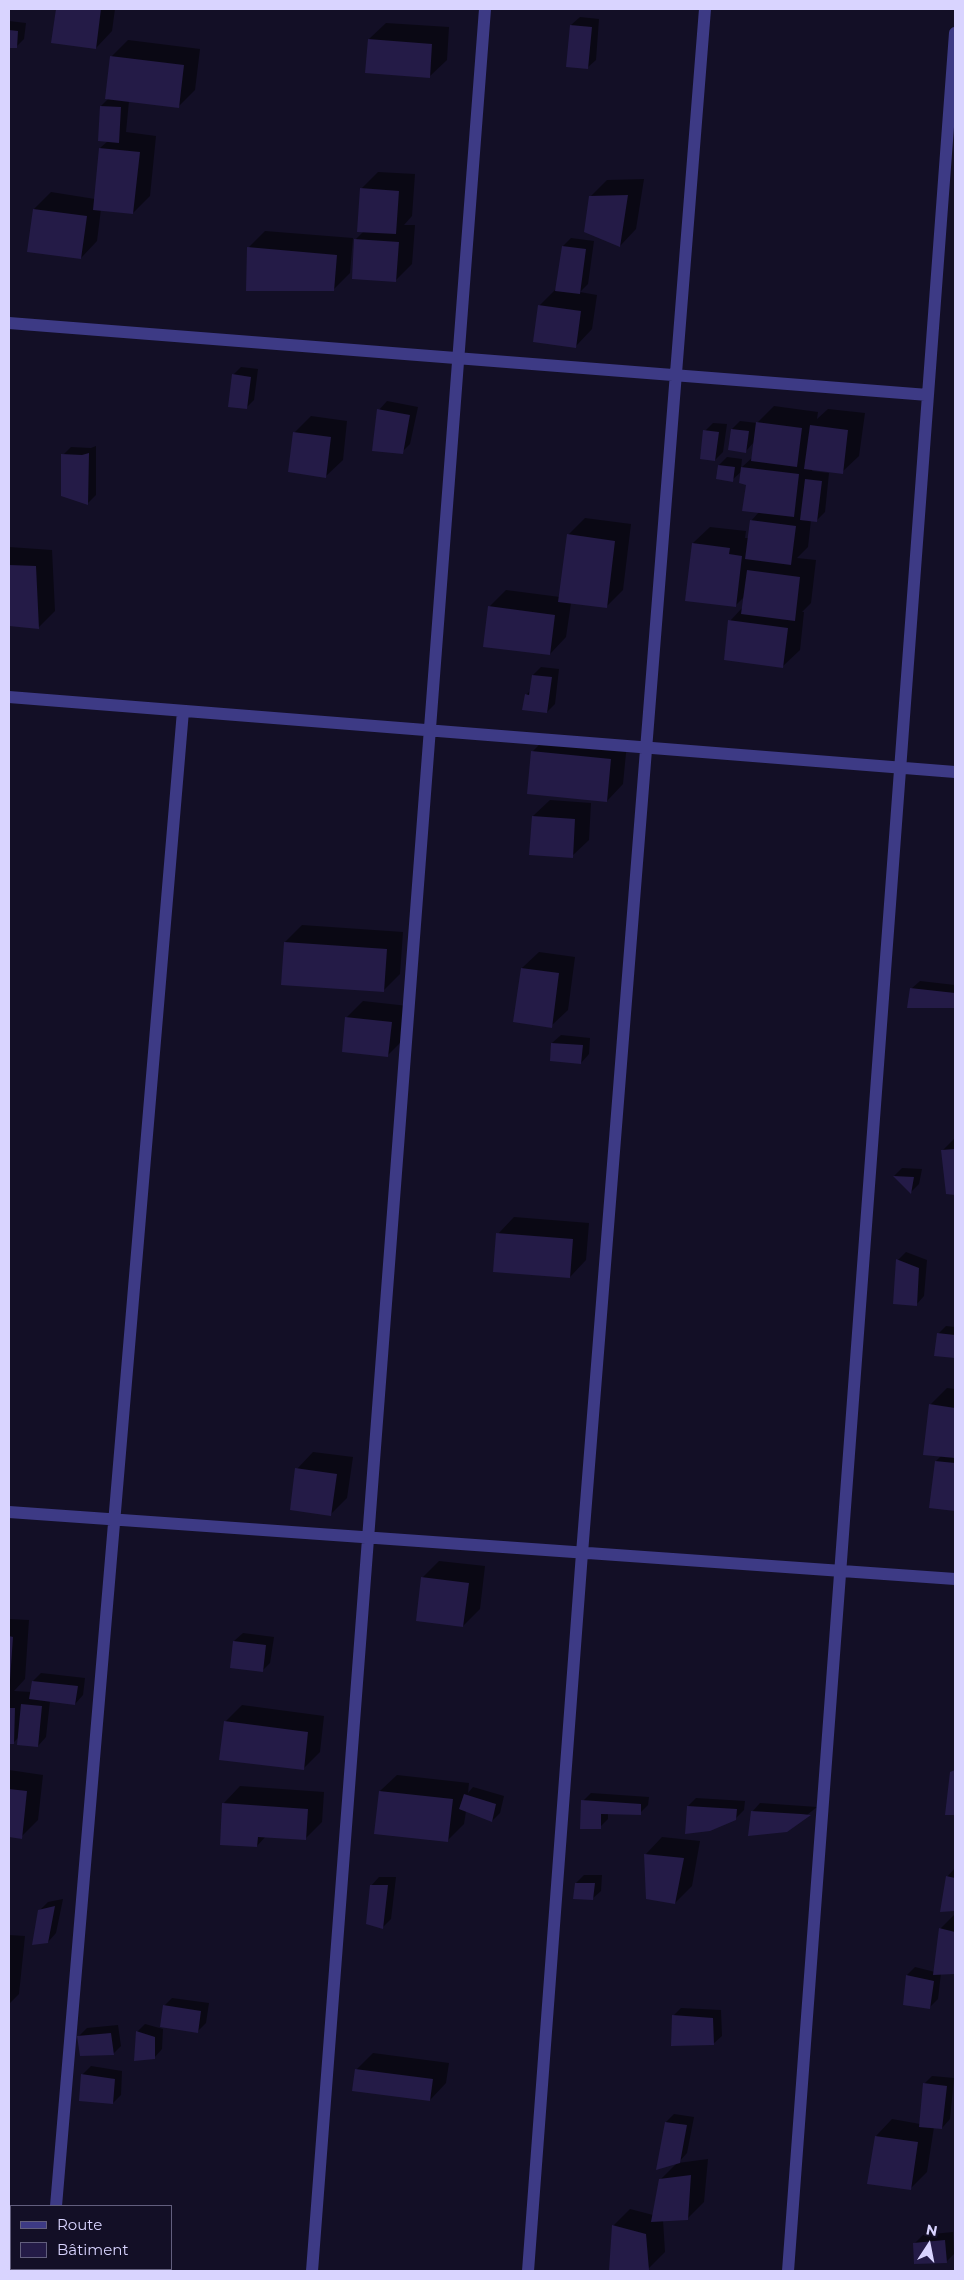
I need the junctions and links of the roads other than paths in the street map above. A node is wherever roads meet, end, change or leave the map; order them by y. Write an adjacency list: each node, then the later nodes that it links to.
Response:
1 (485, 9): 5 (street)
2 (705, 9): 6 (street)
3 (955, 33): 7 (street)
4 (9, 323): 5 (street)
5 (458, 359): 6 (street); 10 (street)
6 (676, 376): 7 (street); 11 (street)
7 (928, 395): 12 (street)
8 (9, 697): 9 (street)
9 (183, 711): 10 (street); 15 (street)
10 (430, 731): 11 (street); 16 (street)
11 (646, 748): 12 (street); 17 (street)
12 (900, 768): 13 (street); 18 (street)
13 (955, 772)
14 (9, 1512): 15 (street)
15 (114, 1520): 16 (street); 20 (street)
16 (368, 1538): 17 (street); 21 (street)
17 (582, 1553): 18 (street); 22 (street)
18 (840, 1571): 19 (street); 23 (street)
19 (955, 1579)
20 (56, 2205)
21 (312, 2271)
22 (528, 2271)
23 (788, 2271)

